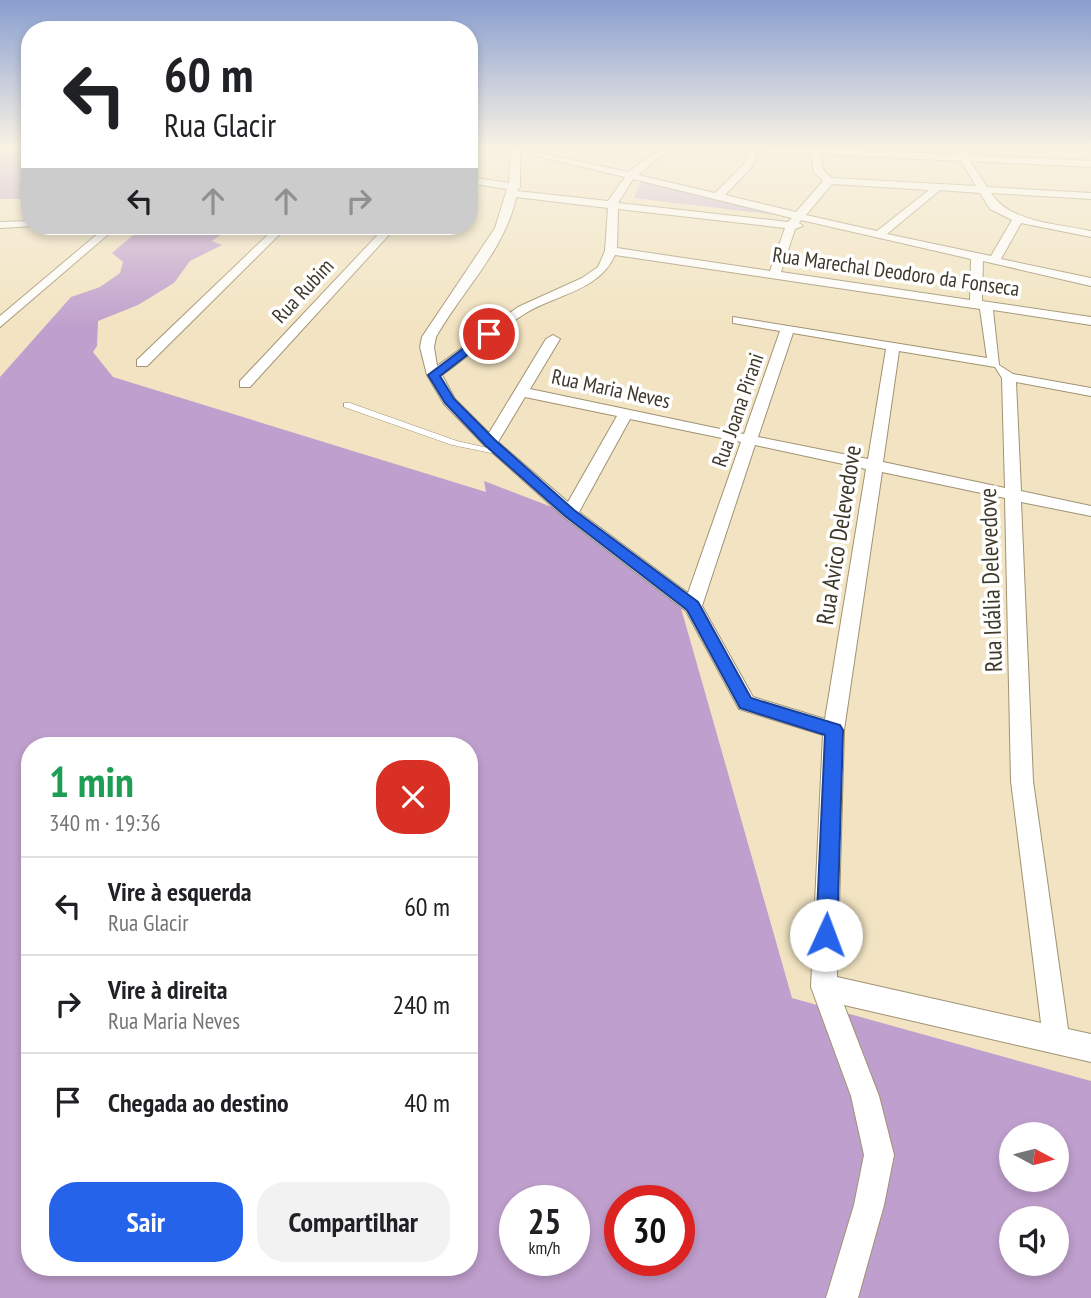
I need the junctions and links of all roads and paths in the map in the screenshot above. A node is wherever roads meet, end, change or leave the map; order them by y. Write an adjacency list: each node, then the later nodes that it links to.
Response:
1 (508, 208): 31 (street)
2 (613, 208): 17 (street)
3 (669, 208): 9 (street)
4 (755, 208): 9 (street)
5 (806, 208): 9 (street)
6 (913, 208): 16 (street)
7 (995, 208): 8 (street)
8 (1018, 219): 12 (street); 19 (street)
9 (795, 220): 16 (street); 20 (street)
10 (21, 224): 11 (street)
11 (0, 225)
12 (1091, 234)
13 (103, 235): 25 (street)
14 (274, 235): 29 (street)
15 (384, 235): 33 (street, Rua Rubim)
16 (879, 235): 18 (street)
17 (611, 251): 20 (street, Rua Marechal Deodoro da Fonseca); 31 (street)
18 (977, 257): 19 (street); 22 (street)
19 (995, 260): 21 (street)
20 (775, 274): 22 (street, Rua Marechal Deodoro da Fonseca)
21 (1091, 282)
22 (981, 304): 24 (street, Rua Marechal Deodoro da Fonseca); 30 (street)
23 (737, 320): 26 (street)
24 (1091, 321)
25 (0, 323)
26 (788, 328): 28 (street, Rua Joana Pirani); 38 (street, Rua Joana Pirani)
27 (553, 339): 35 (street, Rua Maria Neves)
28 (893, 348): 30 (street, Rua Joana Pirani); 40 (street, Rua Avico Delevedove)
29 (142, 363)
30 (994, 363): 32 (street)
31 (434, 375): 39 (street)
32 (1009, 377): 34 (street); 41 (street, Rua Idália Delevedove)
33 (245, 384)
34 (1091, 391)
35 (523, 392): 37 (street, Rua Maria Neves); 39 (street)
36 (346, 405): 39 (lane)
37 (625, 414): 38 (street, Rua Maria Neves); 43 (street)
38 (750, 440): 40 (street, Rua Maria Neves); 44 (street, Rua Joana Pirani)
39 (496, 448): 43 (street)
40 (874, 465): 41 (street, Rua Maria Neves); 45 (street, Rua Avico Delevedove)
41 (1013, 494): 42 (street, Rua Maria Neves); 46 (street, Rua Idália Delevedove)
42 (1091, 511)
43 (570, 513): 44 (street)
44 (693, 606): 45 (street)
45 (834, 730): 47 (street, Rua Avico Delevedove)
46 (1023, 781): 48 (street)
47 (824, 987): 48 (street); 50 (street)
48 (1056, 1039): 49 (street)
49 (1091, 1048)
50 (842, 1298)

